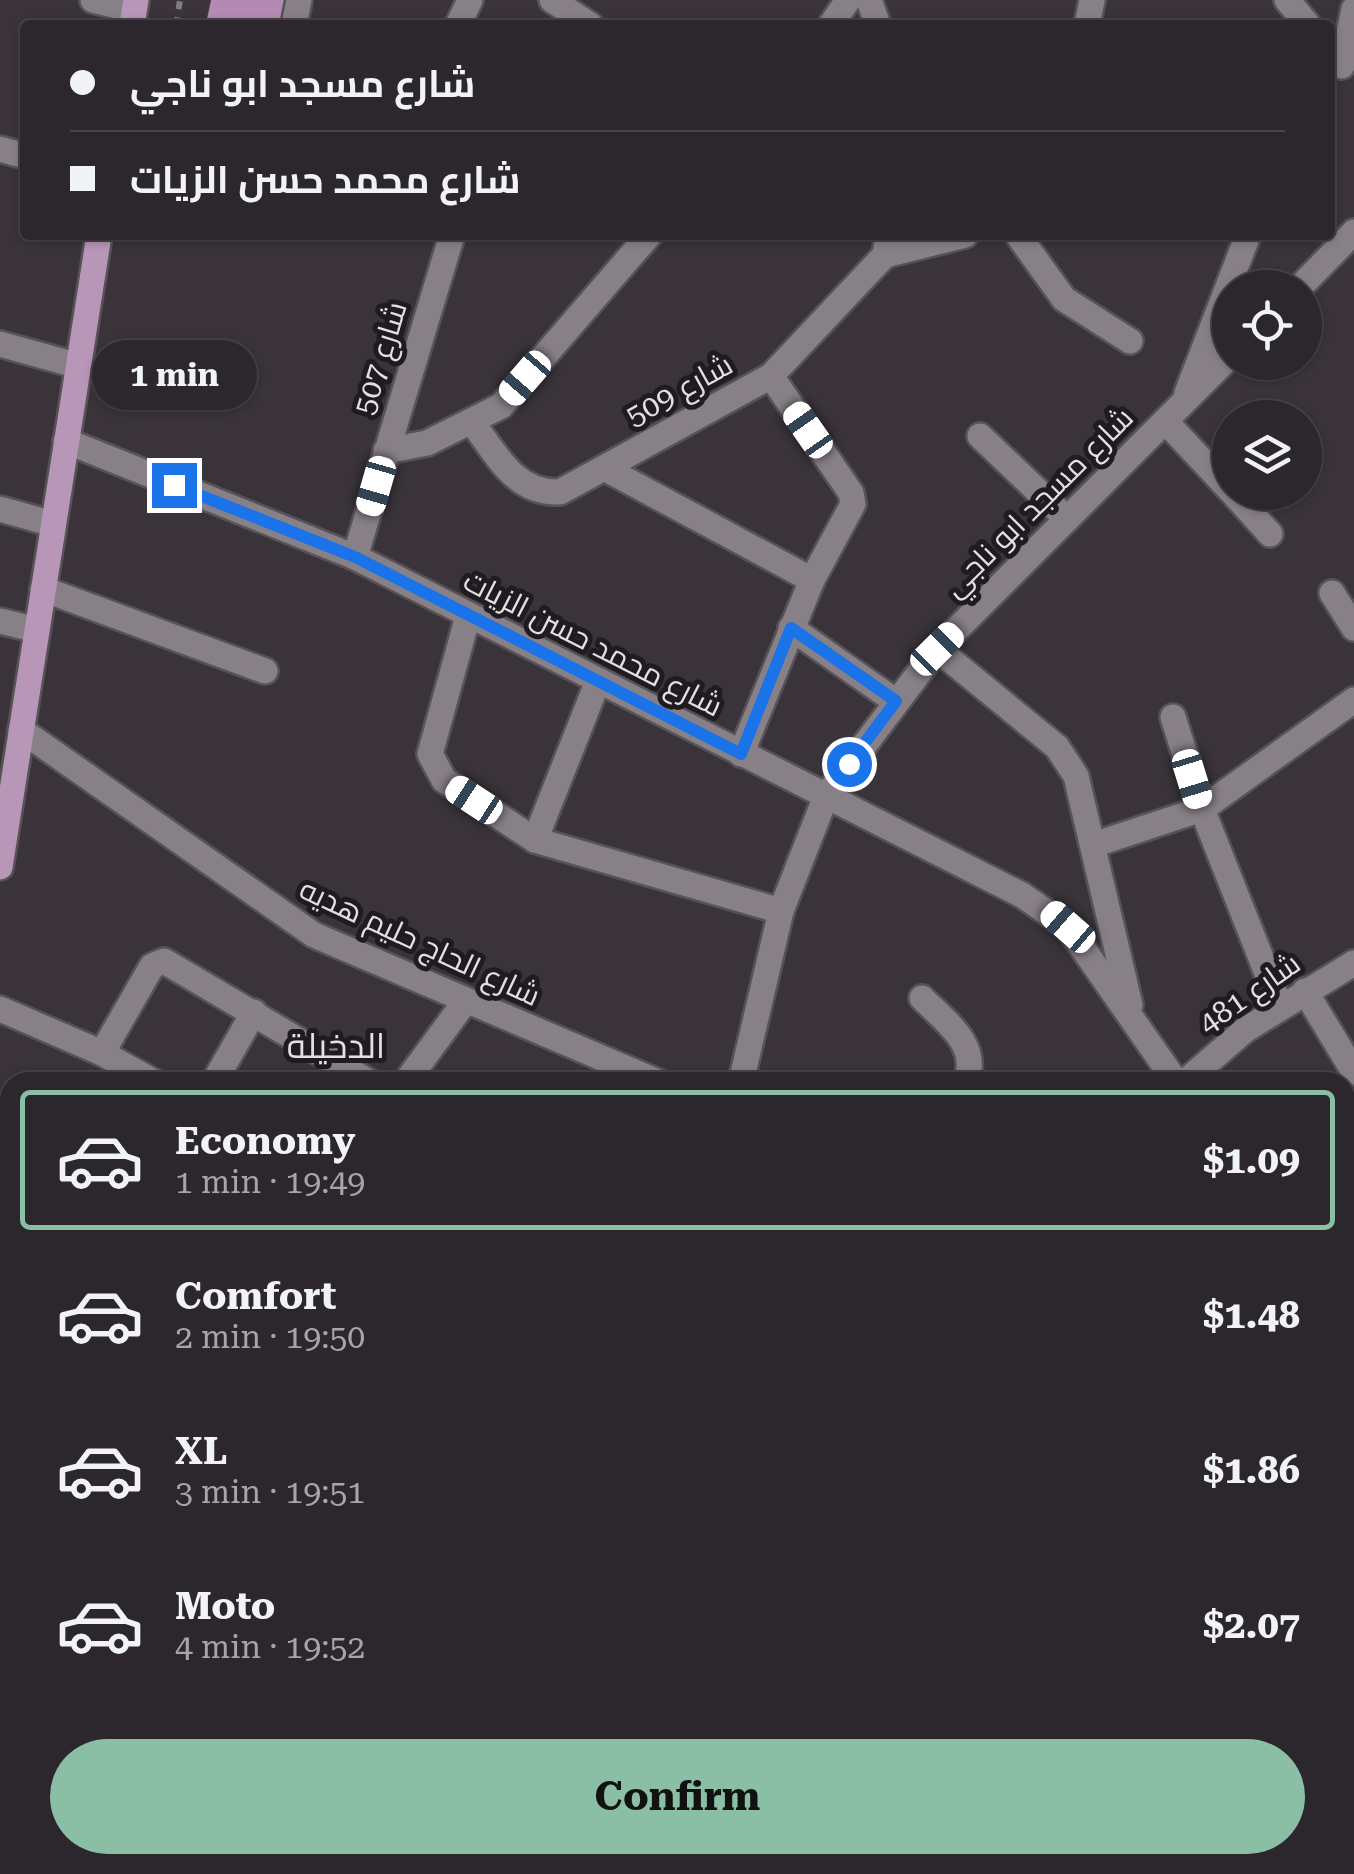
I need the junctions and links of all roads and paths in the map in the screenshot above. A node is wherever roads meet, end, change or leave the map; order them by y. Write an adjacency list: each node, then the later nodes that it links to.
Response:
1 (93, 0): 5 (street)
2 (552, 0): 6 (street)
3 (1287, 0): 7 (street)
4 (1354, 8): 8 (street)
5 (134, 12)
6 (582, 20)
7 (1304, 20)
8 (1342, 66)
9 (1354, 232): 17 (street)
10 (98, 240): 20 (main road)
11 (450, 240): 28 (street, شارع 507)
12 (645, 240): 25 (street)
13 (926, 240): 16 (street)
14 (1022, 240): 18 (street)
15 (1246, 240): 23 (street)
16 (887, 245): 22 (street, شارع 509)
17 (1317, 270)
18 (1130, 341)
19 (0, 344): 20 (street)
20 (79, 366): 27 (main road)
21 (1212, 374): 23 (street, شارع مسجد ابو ناجي)
22 (770, 376): 29 (street, شارع 509); 37 (street)
23 (1183, 402): 24 (street, شارع مسجد ابو ناجي)
24 (1165, 421): 30 (street); 33 (street, شارع مسجد ابو ناجي)
25 (472, 422): 28 (street); 29 (street, شارع 509)
26 (980, 436): 33 (street)
27 (66, 441): 34 (main road); 36 (street, شارع محمد حسن الزيات)
28 (386, 451): 36 (street, شارع 507)
29 (606, 468): 37 (street)
30 (1212, 472)
31 (0, 509): 34 (street)
32 (1248, 510): 35 (street)
33 (1068, 519): 45 (street, شارع مسجد ابو ناجي)
34 (53, 524): 38 (main road)
35 (1270, 534)
36 (355, 557): 40 (street, شارع محمد حسن الزيات)
37 (812, 580): 42 (street)
38 (44, 588): 44 (main road); 46 (street)
39 (1332, 593): 43 (street)
40 (468, 616): 47 (street, شارع محمد حسن الزيات); 55 (street)
41 (0, 621): 44 (street)
42 (791, 628): 49 (street); 52 (street)
43 (1354, 628)
44 (37, 630): 51 (main road)
45 (937, 649): 49 (street, شارع مسجد ابو ناجي); 56 (street)
46 (265, 671)
47 (598, 681): 52 (street, شارع محمد حسن الزيات); 55 (street)
48 (1354, 700): 54 (street)
49 (896, 701): 53 (street, شارع مسجد ابو ناجي)
50 (1173, 718): 54 (street)
51 (21, 730): 57 (main road); 62 (street, شارع الحاج حليم هديه)
52 (741, 754): 53 (street, شارع محمد حسن الزيات)
53 (826, 796): 58 (street, شارع مسجد ابو ناجي); 66 (street, شارع محمد حسن الزيات)
54 (1202, 810): 56 (street); 63 (street)
55 (535, 840): 58 (street)
56 (1093, 845): 66 (street)
57 (0, 867)
58 (780, 911): 73 (street, شارع مسجد ابو ناجي)
59 (1354, 963): 60 (street, شارع 481)
60 (1306, 991): 63 (street, شارع 481); 77 (street)
61 (922, 998): 74 (street)
62 (464, 1003): 71 (street); 72 (street, شارع الحاج حليم هديه)
63 (1280, 1006): 76 (street, شارع 481)
64 (0, 1009): 67 (street)
65 (254, 1012): 67 (street); 69 (street); 70 (street)
66 (1133, 1015): 75 (street, شارع محمد حسن الزيات)
67 (102, 1053): 68 (street)
68 (136, 1072)
69 (220, 1072)
70 (353, 1072)
71 (413, 1072)
72 (633, 1072)
73 (742, 1072)
74 (967, 1072)
75 (1170, 1072)
76 (1198, 1072)
77 (1354, 1072)

